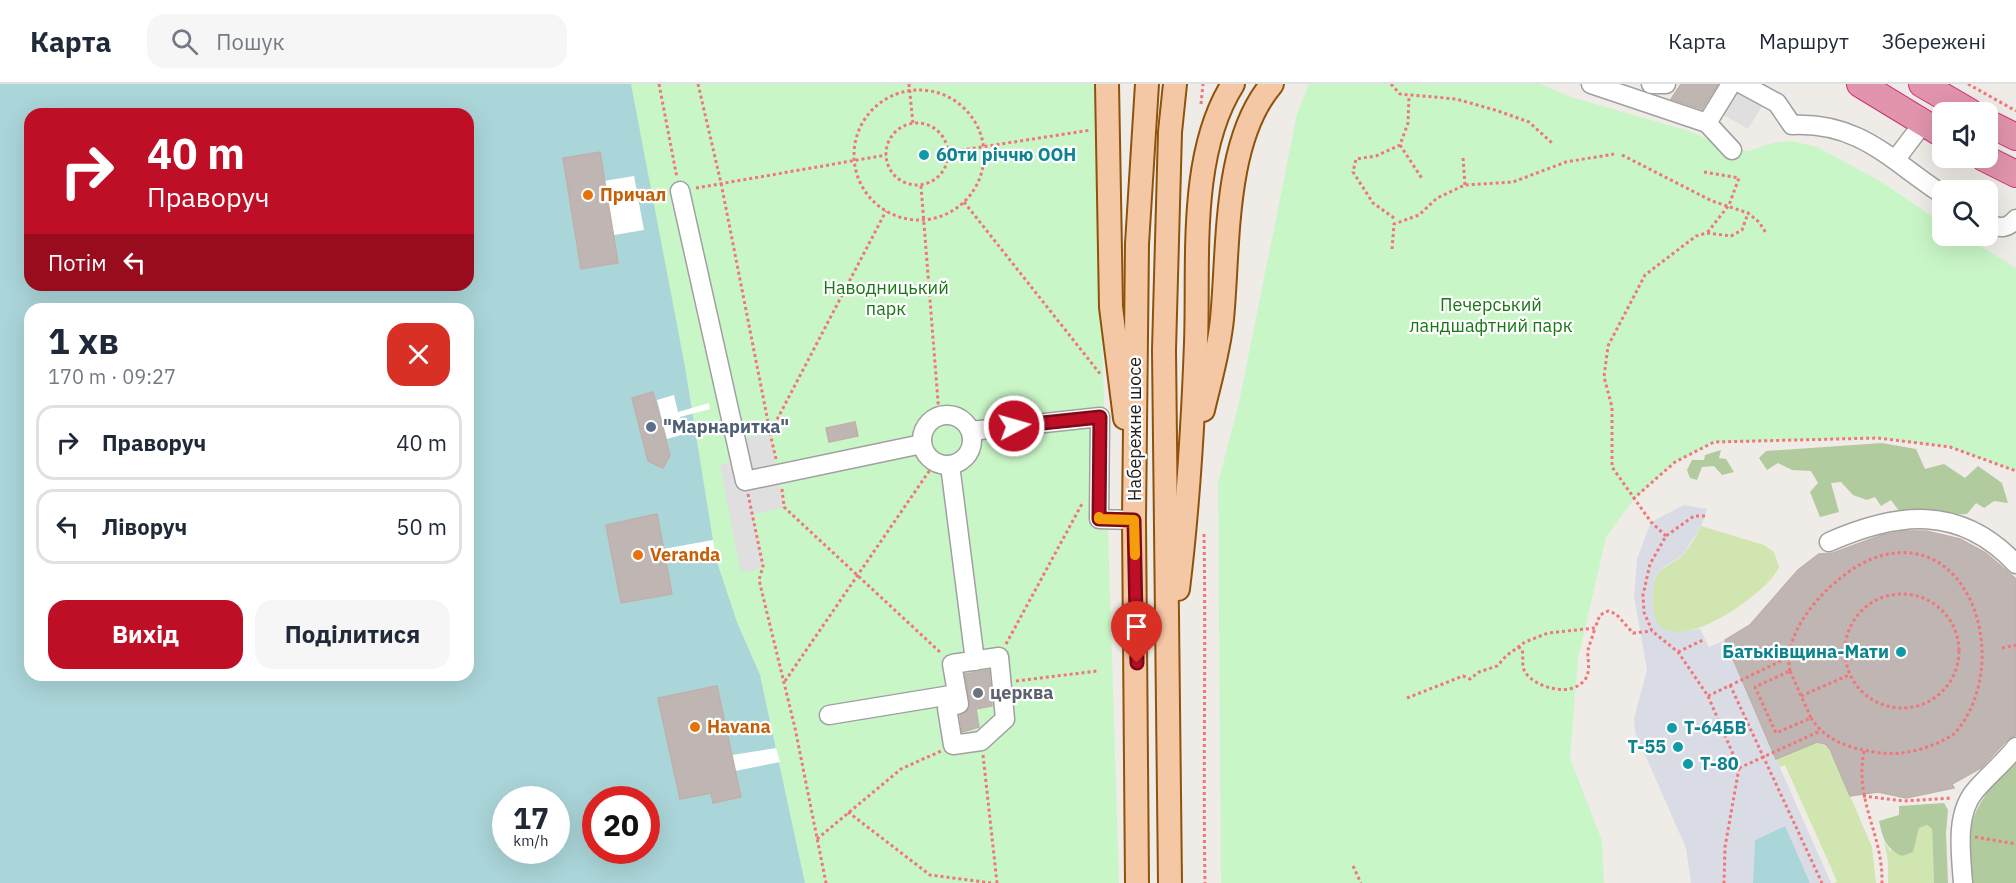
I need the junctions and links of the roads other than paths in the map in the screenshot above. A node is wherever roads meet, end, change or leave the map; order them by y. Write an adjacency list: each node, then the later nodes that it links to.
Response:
1 (1107, 84): 33 (main road)
2 (1147, 84): 33 (main road, Набережне шосе)
3 (1175, 84): 37 (main road, Набережне шосе)
4 (1233, 84): 31 (main road)
5 (1272, 84): 31 (main road)
6 (1591, 84): 14 (street)
7 (1651, 84): 8 (street)
8 (1666, 84)
9 (1731, 84): 14 (street)
10 (1742, 84): 20 (street)
11 (1860, 84): 15 (highway)
12 (1922, 84): 13 (highway)
13 (1953, 102)
14 (1707, 123): 19 (street)
15 (1932, 127)
16 (1998, 128): 18 (highway)
17 (1932, 129): 20 (street)
18 (2016, 136)
19 (1732, 150)
20 (1896, 159): 25 (street)
21 (1998, 165): 23 (highway)
22 (1997, 168): 24 (main road)
23 (2016, 174)
24 (2016, 182)
25 (1932, 187)
26 (680, 191): 30 (street)
27 (2016, 219): 28 (street)
28 (1998, 226)
29 (971, 431): 30 (street); 32 (street); 33 (street)
30 (922, 444): 32 (street)
31 (1191, 461): 37 (main road)
32 (942, 464): 36 (street)
33 (1135, 512): 41 (main road, Набережне шосе)
34 (1829, 542): 35 (street)
35 (2016, 564)
36 (975, 661): 38 (street); 38 (street)
37 (1168, 662): 42 (main road, Набережне шосе)
38 (957, 694): 39 (street)
39 (830, 715)
40 (2016, 747): 43 (street)
41 (1137, 883)
42 (1170, 883)
43 (1963, 883)

